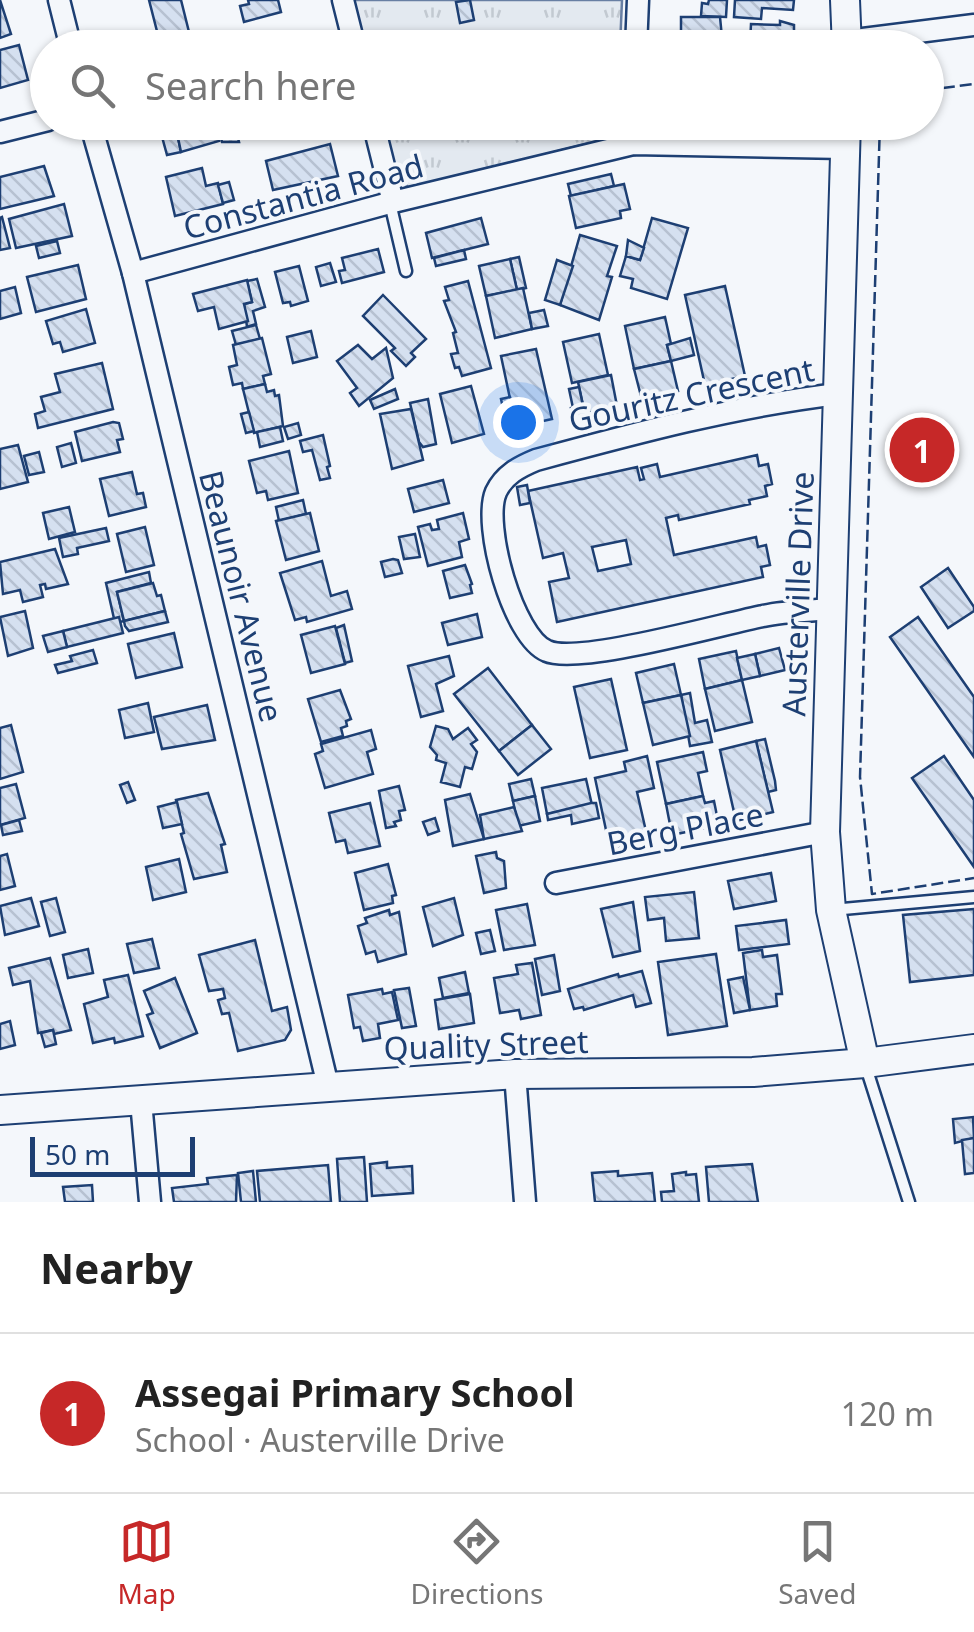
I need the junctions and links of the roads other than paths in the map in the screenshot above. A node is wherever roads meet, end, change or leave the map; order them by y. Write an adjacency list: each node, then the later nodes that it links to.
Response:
1 (59, 0): 6 (street)
2 (343, 0): 7 (street)
3 (638, 0): 8 (street)
4 (845, 0): 9 (street)
5 (974, 24): 10 (street)
6 (66, 30)
7 (350, 30)
8 (637, 30)
9 (846, 30)
10 (936, 30)
11 (30, 124): 12 (street)
12 (0, 132)
13 (95, 140): 19 (street, Beaunoir Avenue)
14 (377, 140): 17 (street)
15 (608, 140): 17 (street, Constantia Road)
16 (845, 140): 20 (street, Austerville Drive)
17 (391, 202): 18 (lane); 19 (street, Constantia Road)
18 (406, 272)
19 (133, 274): 29 (street, Beaunoir Avenue)
20 (838, 394): 21 (street, Austerville Drive); 21 (street, Gouritz Crescent)
21 (831, 608): 22 (street, Austerville Drive)
22 (824, 832): 23 (street, Berg Place); 25 (street, Austerville Drive)
23 (556, 883)
24 (974, 896): 25 (lane)
25 (831, 910): 27 (street, Austerville Drive)
26 (974, 1049): 27 (street, Quality Street)
27 (864, 1064): 28 (street, Quality Street); 34 (lane)
28 (514, 1074): 29 (street, Quality Street); 33 (street)
29 (328, 1086): 30 (street, Quality Street)
30 (141, 1100): 31 (street, Quality Street); 32 (street)
31 (0, 1110)
32 (150, 1202)
33 (525, 1202)
34 (909, 1202)

